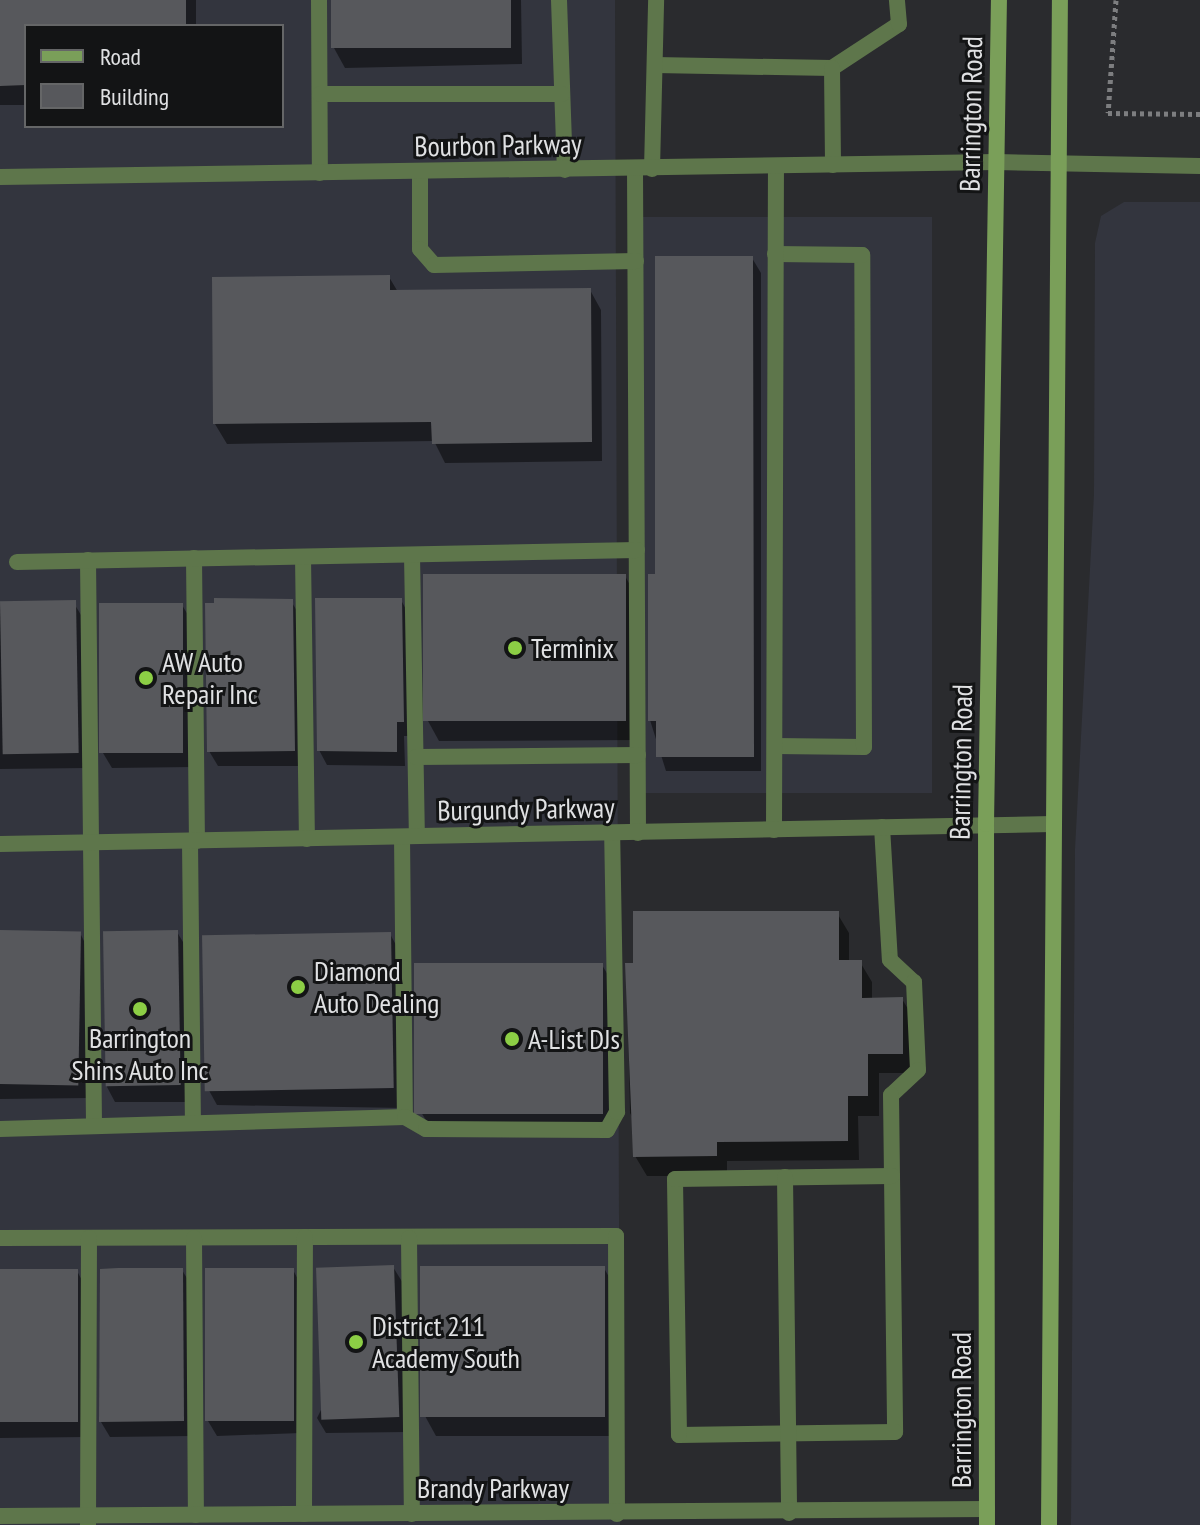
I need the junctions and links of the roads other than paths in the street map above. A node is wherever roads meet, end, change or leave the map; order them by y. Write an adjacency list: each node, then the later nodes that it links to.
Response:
1 (319, 0): 9 (street)
2 (559, 0): 10 (street)
3 (656, 0): 7 (street)
4 (897, 0): 8 (street)
5 (999, 0): 11 (main road, Barrington Road)
6 (1060, 0): 12 (main road)
7 (655, 65): 8 (street); 16 (street)
8 (832, 68): 13 (street)
9 (320, 94): 10 (street); 19 (street)
10 (562, 94): 17 (street)
11 (996, 162): 12 (street, Bourbon Parkway); 13 (street, Bourbon Parkway); 32 (main road, Barrington Road)
12 (1058, 164): 15 (street, Bourbon Parkway); 33 (main road)
13 (833, 165): 14 (street, Bourbon Parkway)
14 (776, 166): 16 (street, Bourbon Parkway); 21 (street)
15 (1200, 166)
16 (644, 169): 17 (street, Bourbon Parkway); 22 (street)
17 (565, 170): 18 (street, Bourbon Parkway)
18 (420, 172): 19 (street, Bourbon Parkway); 22 (street)
19 (320, 173): 20 (street, Bourbon Parkway)
20 (0, 177)
21 (775, 254): 29 (street); 29 (street)
22 (636, 261): 23 (street)
23 (637, 550): 24 (street); 30 (street)
24 (412, 555): 25 (street); 31 (street)
25 (303, 557): 26 (street); 39 (street)
26 (194, 558): 27 (street); 40 (street)
27 (88, 560): 28 (street); 41 (street)
28 (17, 562)
29 (775, 746): 35 (street)
30 (638, 755): 31 (street); 37 (street)
31 (416, 757): 38 (street)
32 (986, 824): 33 (street, Burgundy Parkway); 34 (street, Burgundy Parkway); 60 (main road, Barrington Road)
33 (1053, 824): 66 (main road)
34 (882, 827): 35 (street, Burgundy Parkway); 47 (street)
35 (774, 830): 37 (street, Burgundy Parkway)
36 (612, 833): 37 (street, Burgundy Parkway); 38 (street, Burgundy Parkway); 43 (street)
37 (638, 833)
38 (409, 836): 39 (street, Burgundy Parkway); 43 (street)
39 (307, 839): 40 (street, Burgundy Parkway)
40 (194, 842): 41 (street, Burgundy Parkway); 44 (street)
41 (91, 843): 42 (street, Burgundy Parkway); 45 (street)
42 (0, 844)
43 (405, 1117): 44 (street)
44 (193, 1122): 45 (street)
45 (94, 1124): 46 (street)
46 (0, 1129)
47 (892, 1176): 48 (street); 54 (street)
48 (785, 1177): 54 (street); 54 (street)
49 (305, 1237): 52 (street); 53 (street); 56 (street)
50 (0, 1238): 51 (street)
51 (89, 1238): 52 (street); 64 (street)
52 (194, 1238): 58 (street)
53 (409, 1238): 57 (street); 61 (street)
54 (786, 1434): 55 (street)
55 (789, 1513): 62 (street, Brandy Parkway); 63 (street, Brandy Parkway)
56 (304, 1514): 58 (street, Brandy Parkway); 61 (street, Brandy Parkway)
57 (617, 1514): 62 (street, Brandy Parkway); 65 (street, Brandy Parkway)
58 (196, 1515): 64 (street, Brandy Parkway)
59 (0, 1516): 64 (street, Brandy Parkway)
60 (987, 1517): 63 (street, Brandy Parkway)
61 (407, 1518): 65 (street, Brandy Parkway)
62 (657, 1519)
63 (856, 1519)
64 (88, 1520)
65 (507, 1520)
66 (1049, 1525)

